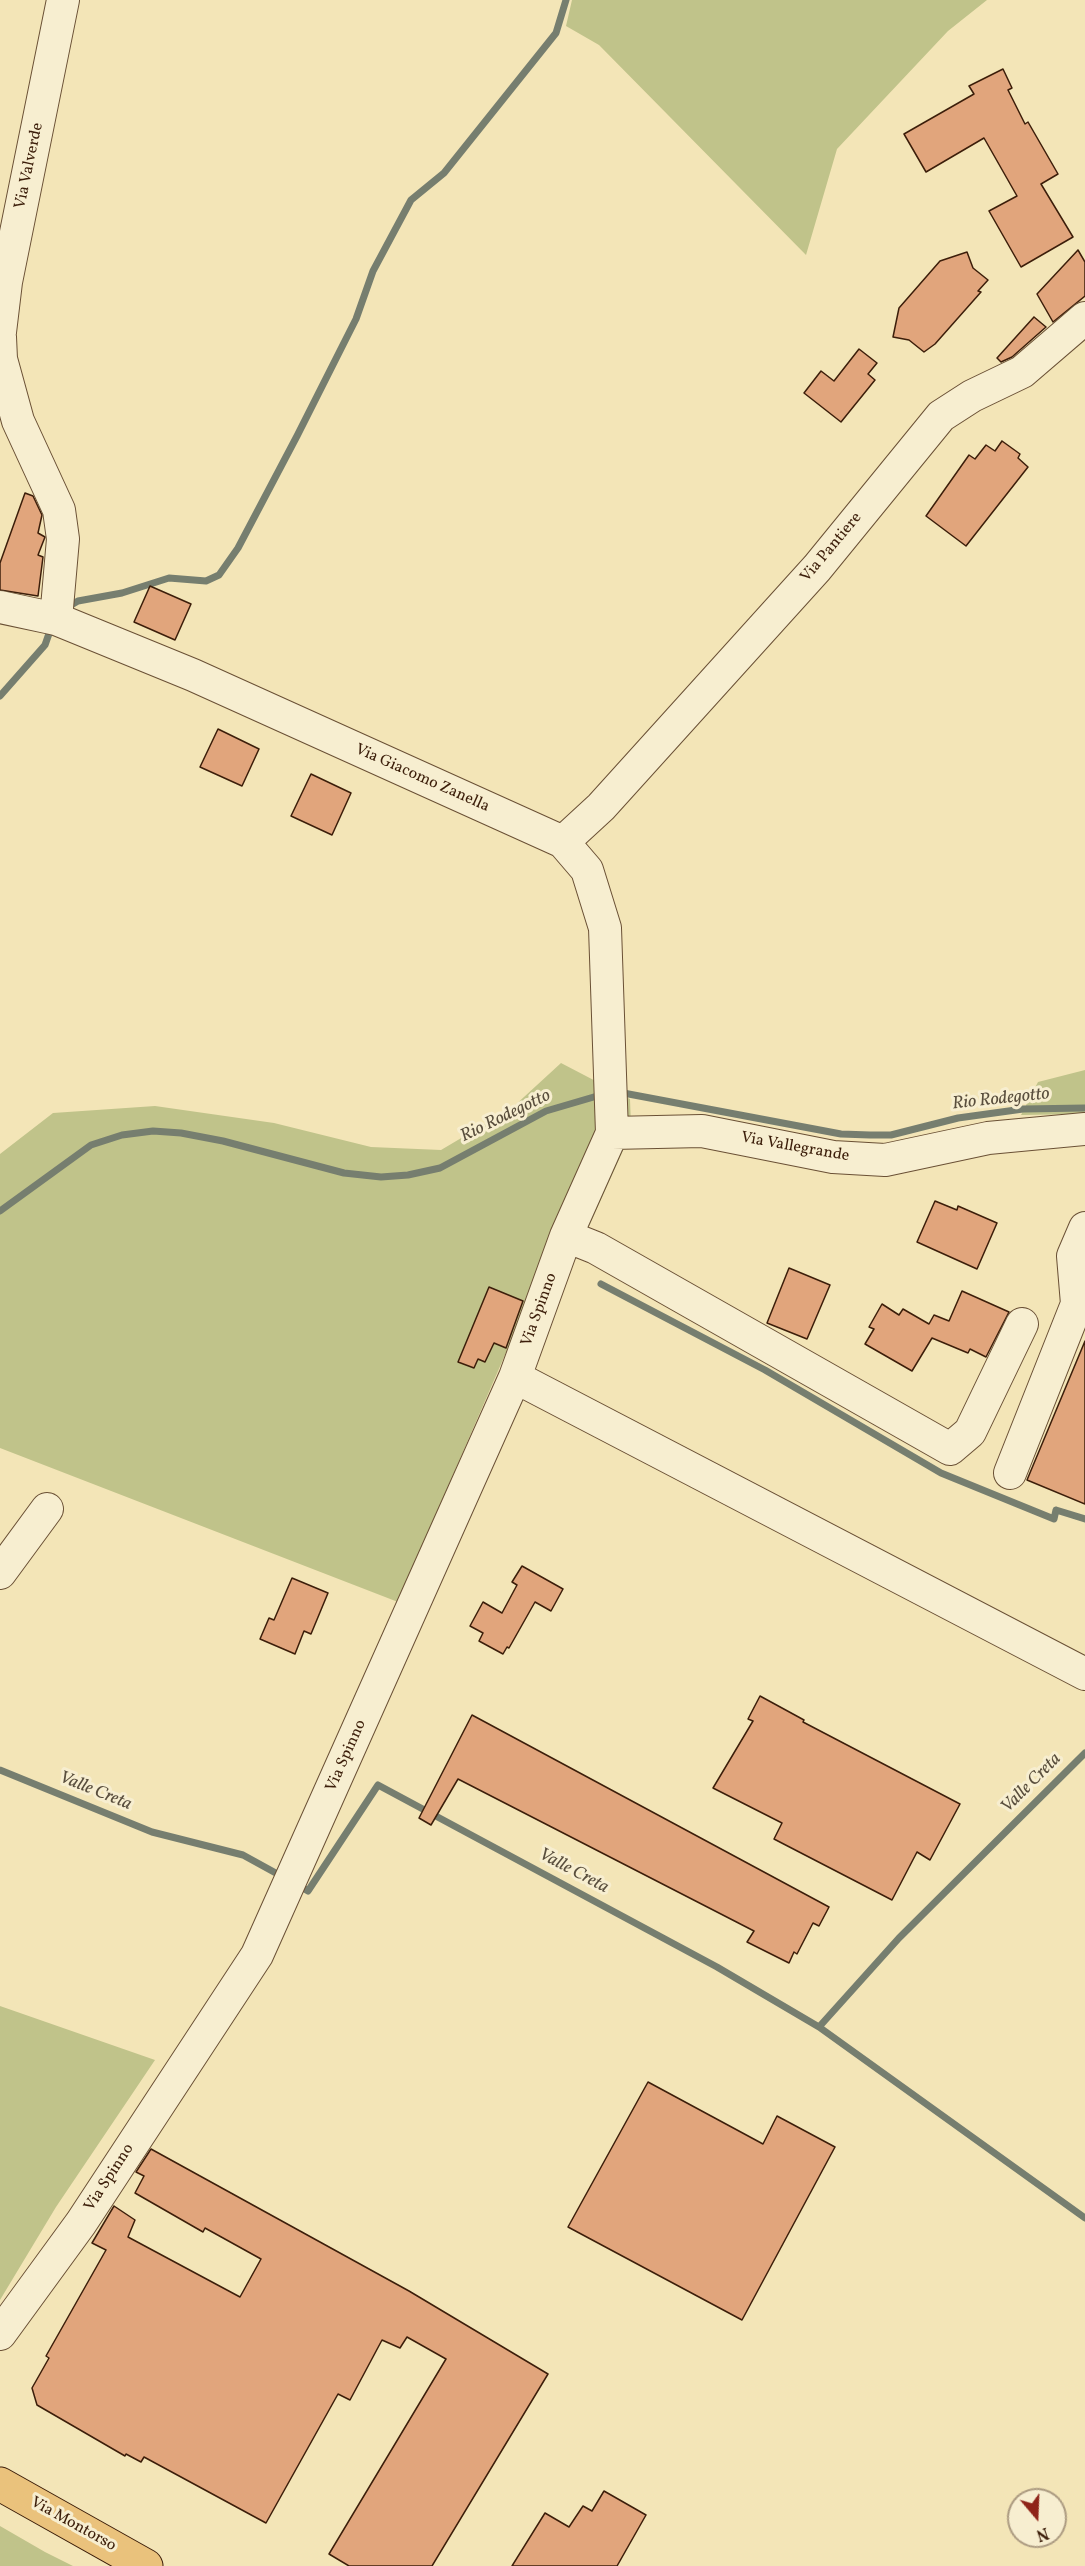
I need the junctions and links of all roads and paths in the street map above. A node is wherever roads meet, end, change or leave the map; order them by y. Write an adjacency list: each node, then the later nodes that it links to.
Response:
1 (63, 0): 3 (street, Via Valverde)
2 (1085, 318): 7 (street, Via Pantiere)
3 (0, 332)
4 (0, 337): 6 (street)
5 (0, 607): 6 (street, Via Giacomo Zanella)
6 (56, 619): 8 (street, Via Giacomo Zanella)
7 (601, 807): 8 (street, Via Pantiere); 9 (street, Via Pantiere)
8 (563, 842): 9 (street, Via Giacomo Zanella)
9 (587, 870): 11 (street, Via Giacomo Zanella)
10 (1085, 1129): 11 (street, Via Vallegrande)
11 (612, 1133): 13 (street, Via Spinno)
12 (1085, 1228): 16 (street)
13 (566, 1236): 14 (street); 15 (street, Via Spinno)
14 (1022, 1324)
15 (515, 1377): 19 (street); 20 (street, Via Spinno)
16 (1010, 1473)
17 (47, 1509): 18 (street)
18 (0, 1573)
19 (1085, 1674)
20 (0, 2334)
21 (0, 2484): 22 (main road, Via Montorso)
22 (146, 2566)

